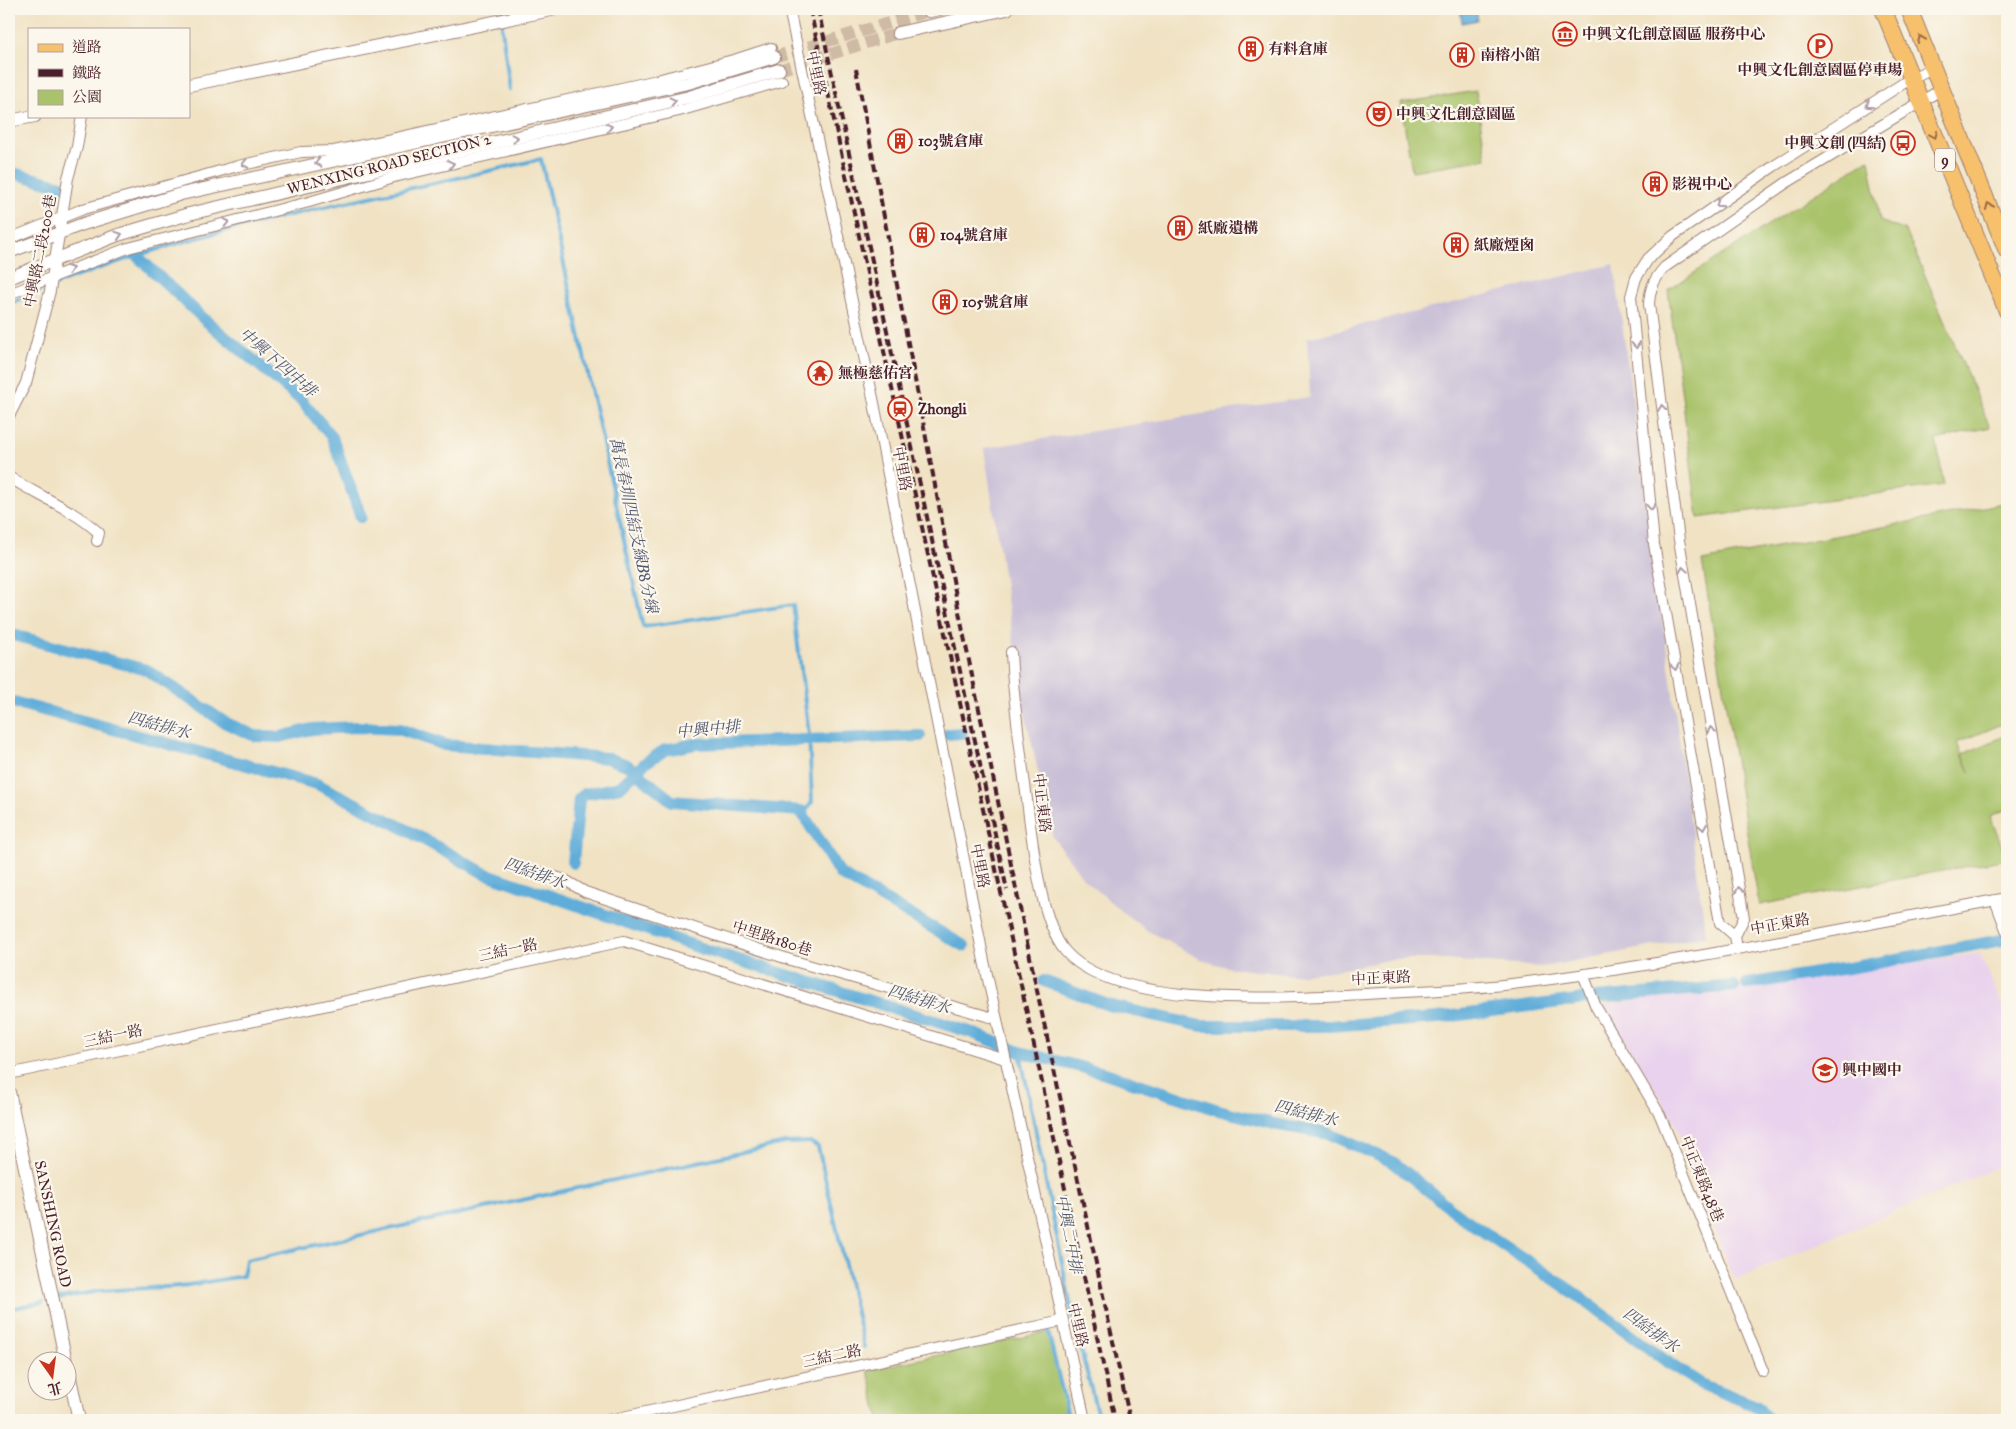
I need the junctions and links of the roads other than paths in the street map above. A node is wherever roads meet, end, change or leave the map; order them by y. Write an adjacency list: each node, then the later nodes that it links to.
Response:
1 (556, 9): 11 (street)
2 (789, 9): 38 (street, 中里路)
3 (1006, 9): 6 (street)
4 (1883, 9): 10 (main road, 9)
5 (1909, 9): 8 (main road, 9, one-way to 5)
6 (898, 33)
7 (772, 52): 17 (street, WENXING ROAD SECTION 2, one-way to 17); 18 (street, WENXING ROAD SECTION 2, one-way to 18)
8 (1932, 68): 10 (street); 12 (main road, 9)
9 (780, 75): 22 (street, WENXING ROAD SECTION 2, one-way to 9); 23 (street, WENXING ROAD SECTION 2, one-way to 9)
10 (1910, 79): 13 (main road, 9); 35 (street, one-way to 35)
11 (190, 85)
12 (1942, 89): 13 (street); 20 (main road, 9, one-way to 12)
13 (1920, 100): 26 (main road, 9, one-way to 26); 35 (street, one-way to 13)
14 (28, 118): 16 (street)
15 (82, 118): 17 (street, 中興路二段200巷)
16 (9, 122)
17 (62, 217): 18 (street, 中興路二段200巷); 19 (street, WENXING ROAD SECTION 2)
18 (60, 232): 21 (street, WENXING ROAD SECTION 2); 22 (street, 中興路二段200巷)
19 (9, 239)
20 (2007, 251)
21 (9, 252)
22 (56, 258): 23 (street, 中興路二段200巷); 24 (street, WENXING ROAD SECTION 2)
23 (52, 276): 25 (street, WENXING ROAD SECTION 2); 27 (street, 中興路二段200巷)
24 (9, 278)
25 (9, 294)
26 (2007, 312)
27 (9, 416)
28 (9, 477): 29 (street)
29 (97, 541)
30 (1011, 652): 37 (street, 中正東路)
31 (543, 872): 38 (street, 中里路180巷)
32 (2007, 898): 33 (street, 中正東路)
33 (1995, 900): 34 (street); 36 (street, 中正東路)
34 (2007, 932)
35 (1735, 936): 36 (street)
36 (1736, 947): 37 (street, 中正東路)
37 (1583, 974): 44 (street, 中正東路48巷)
38 (996, 1019): 39 (street, 中里路)
39 (1006, 1059): 40 (street, 三結一路); 42 (street, 中里路)
40 (9, 1074)
41 (9, 1092): 43 (street, SANSHING ROAD)
42 (1062, 1321): 47 (street, 三結二路); 48 (street, 中里路)
43 (64, 1352)
44 (1763, 1371)
45 (75, 1402): 46 (street)
46 (79, 1420)
47 (609, 1420)
48 (1085, 1420)

